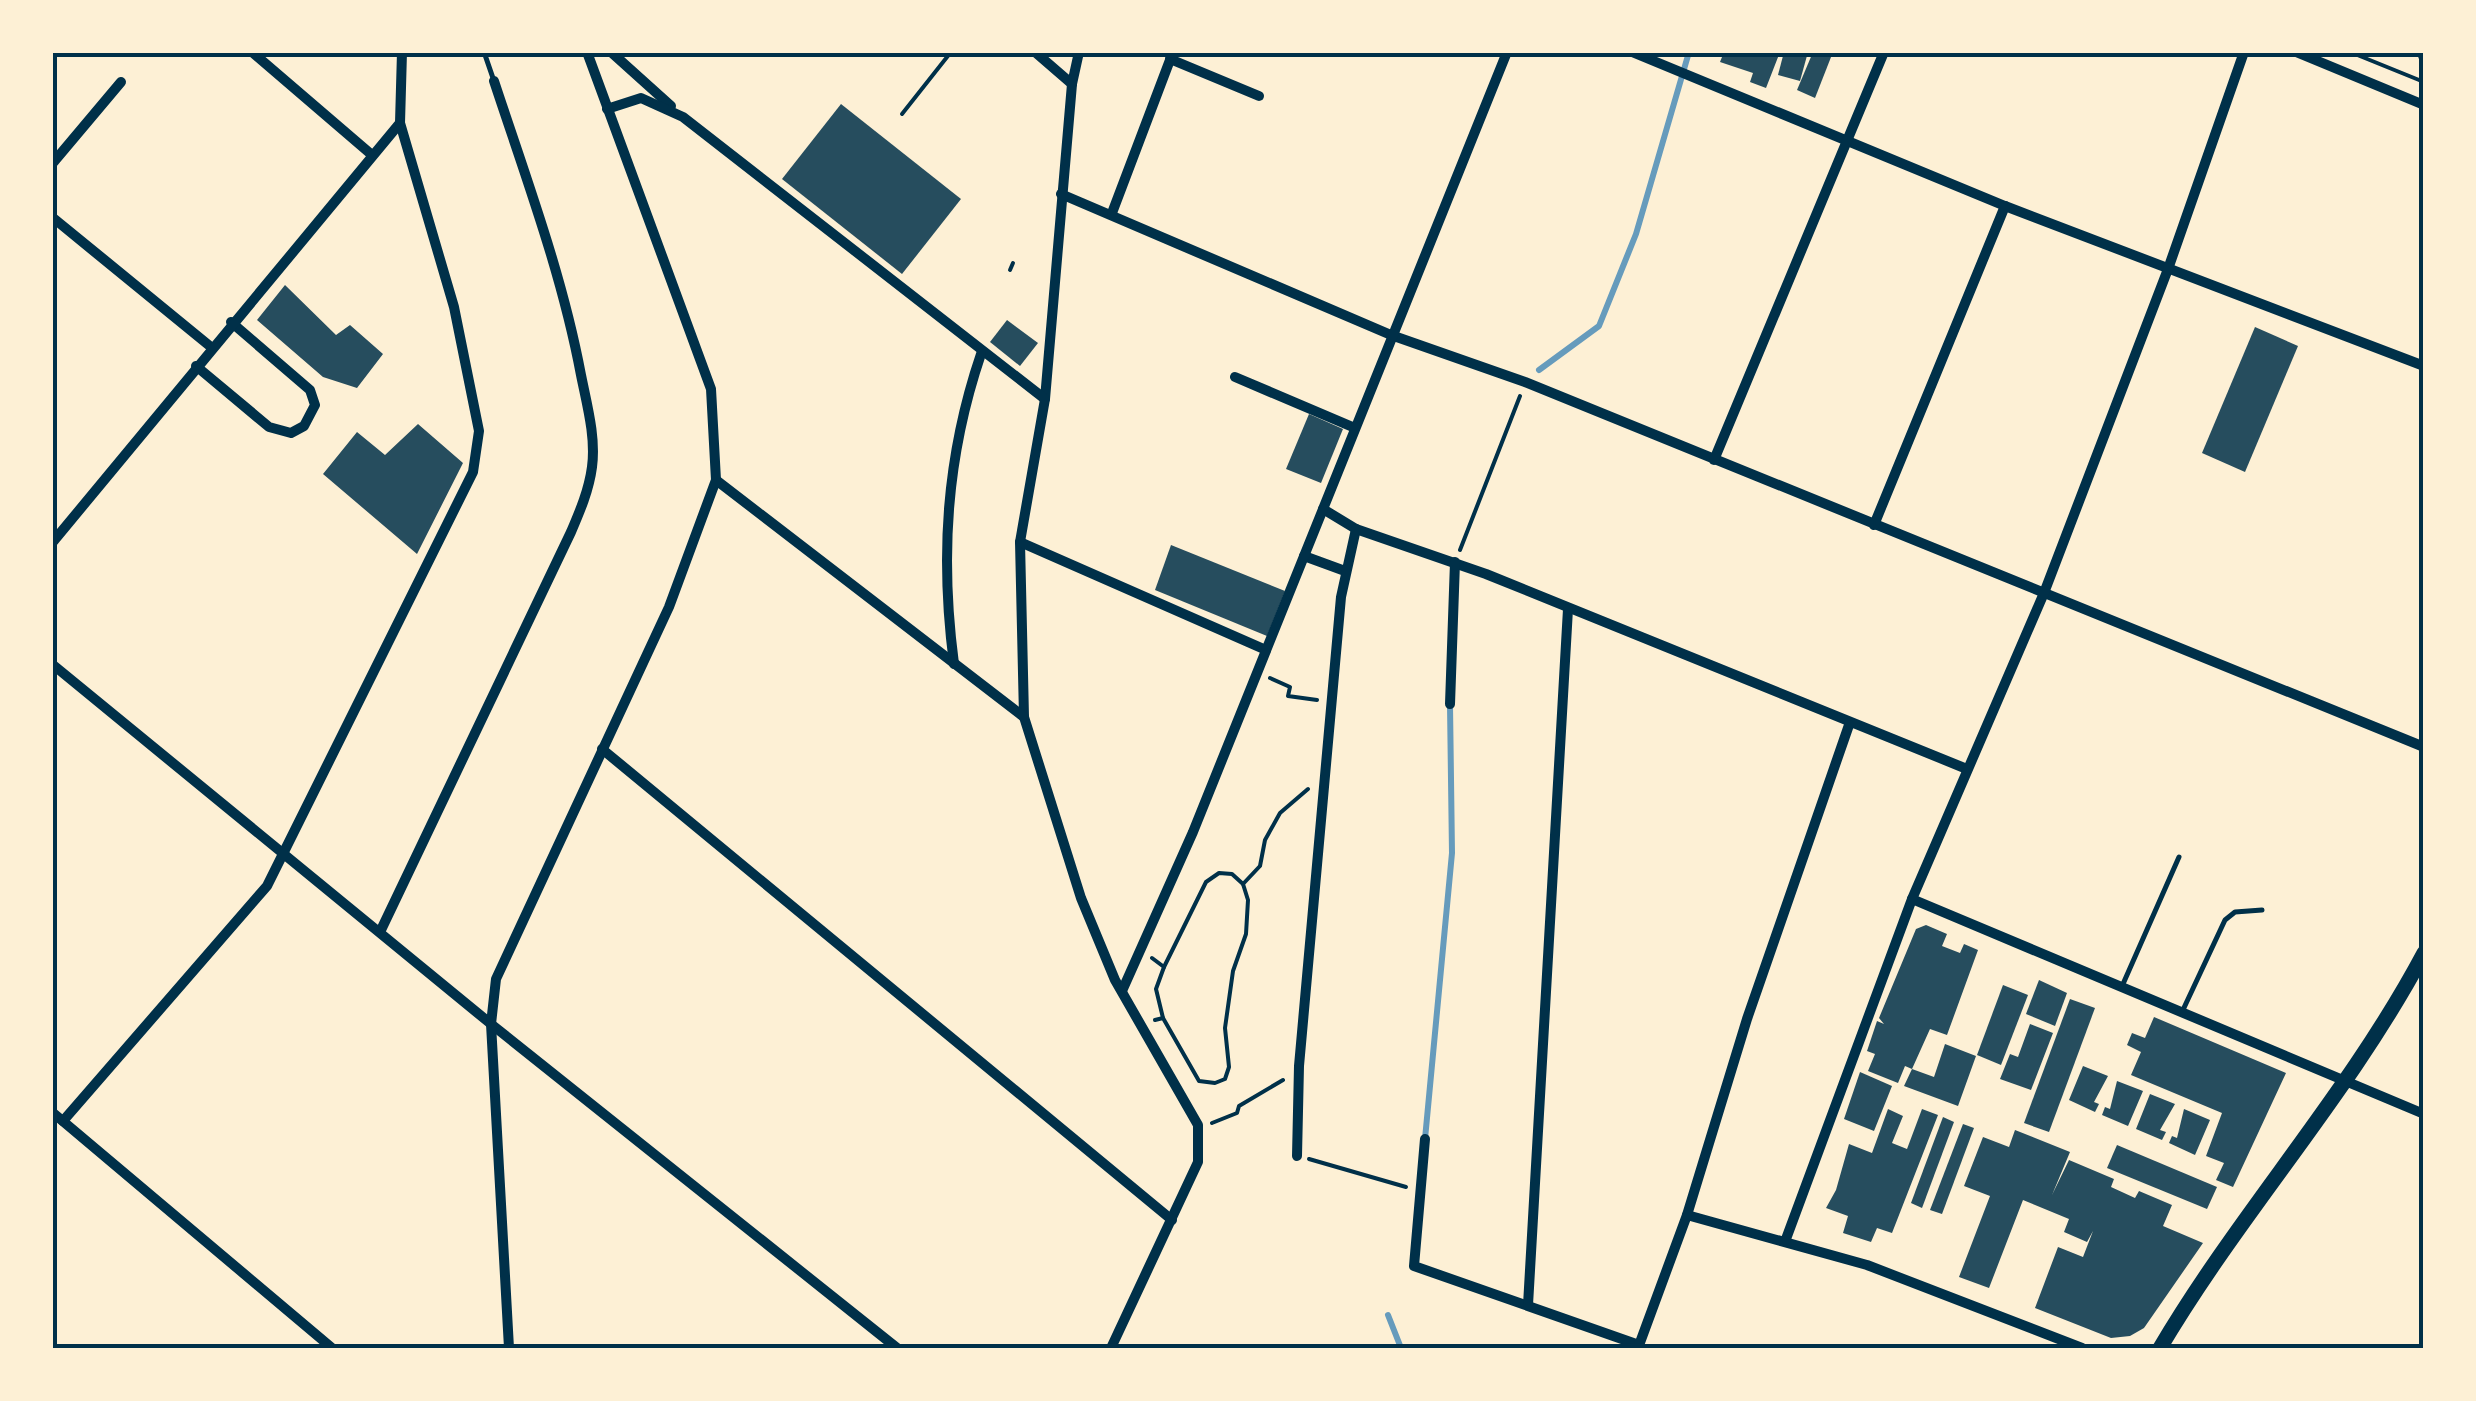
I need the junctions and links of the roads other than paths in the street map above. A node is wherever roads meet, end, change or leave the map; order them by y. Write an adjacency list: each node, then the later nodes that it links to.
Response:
1 (252, 52): 25 (street)
2 (484, 52): 16 (lane)
3 (586, 52): 21 (street)
4 (611, 52): 22 (street)
5 (1035, 52): 18 (street)
6 (1078, 52): 18 (street)
7 (1508, 52): 33 (street)
8 (1632, 52): 24 (street)
9 (1884, 52): 24 (street)
10 (2244, 52): 31 (street)
11 (2296, 52): 20 (street)
12 (2419, 52): 15 (lane)
13 (402, 53): 23 (street)
14 (1171, 56): 19 (street); 29 (street)
15 (2424, 65)
16 (494, 81): 66 (street)
17 (121, 82): 26 (street)
18 (1072, 84): 27 (street)
19 (1259, 96)
20 (2424, 105)
21 (607, 109): 22 (street); 42 (street)
22 (683, 117): 35 (street)
23 (400, 123): 25 (street); 62 (street)
24 (1844, 142): 28 (street); 41 (street)
25 (372, 155): 32 (street)
26 (52, 164)
27 (1061, 194): 29 (street); 39 (street)
28 (2004, 206): 31 (street); 44 (street)
29 (1112, 213): 33 (street)
30 (52, 217): 34 (street)
31 (2168, 269): 37 (street); 51 (street)
32 (231, 322): 34 (street); 36 (street)
33 (1390, 335): 40 (street); 41 (street)
34 (211, 347): 36 (street)
35 (981, 354): 39 (street); 55 (street)
36 (196, 366): 47 (street)
37 (2424, 366)
38 (1235, 378): 40 (street)
39 (1044, 400): 46 (street)
40 (1355, 428): 43 (street)
41 (1714, 460): 44 (street)
42 (716, 480): 55 (street); 60 (street)
43 (1322, 508): 45 (street); 48 (street)
44 (1874, 525): 51 (street)
45 (1356, 529): 49 (street); 50 (street)
46 (1020, 542): 53 (street); 57 (street)
47 (52, 543)
48 (1304, 556): 50 (street); 53 (street)
49 (1455, 562): 52 (street); 56 (street)
50 (1345, 571): 77 (street)
51 (2044, 594): 59 (street); 61 (street)
52 (1568, 609): 58 (street); 81 (street)
53 (1266, 650): 69 (street)
54 (52, 664): 62 (street)
55 (954, 664): 57 (street)
56 (1450, 704)
57 (1024, 717): 69 (street)
58 (1849, 724): 61 (street); 78 (street)
59 (2424, 747)
60 (602, 749): 71 (street); 79 (street)
61 (1967, 769): 64 (street)
62 (284, 852): 66 (street); 75 (street)
63 (2179, 856): 68 (lane)
64 (1912, 899): 68 (street); 80 (street)
65 (2262, 910): 70 (lane)
66 (380, 930): 71 (street)
67 (2421, 962): 72 (main road)
68 (2122, 987): 70 (street)
69 (1122, 992): 79 (street)
70 (2182, 1012): 72 (street)
71 (491, 1024): 84 (street); 85 (street)
72 (2347, 1081): 74 (street); 88 (main road)
73 (52, 1112): 75 (street)
74 (2424, 1114)
75 (63, 1121): 83 (street)
76 (1425, 1139): 81 (street)
77 (1298, 1156)
78 (1688, 1216): 80 (street); 82 (street)
79 (1172, 1220): 86 (street)
80 (1786, 1239): 87 (street)
81 (1528, 1305): 82 (street)
82 (1639, 1347)
83 (332, 1348)
84 (509, 1348)
85 (897, 1348)
86 (1111, 1348)
87 (2082, 1348)
88 (2160, 1348)

